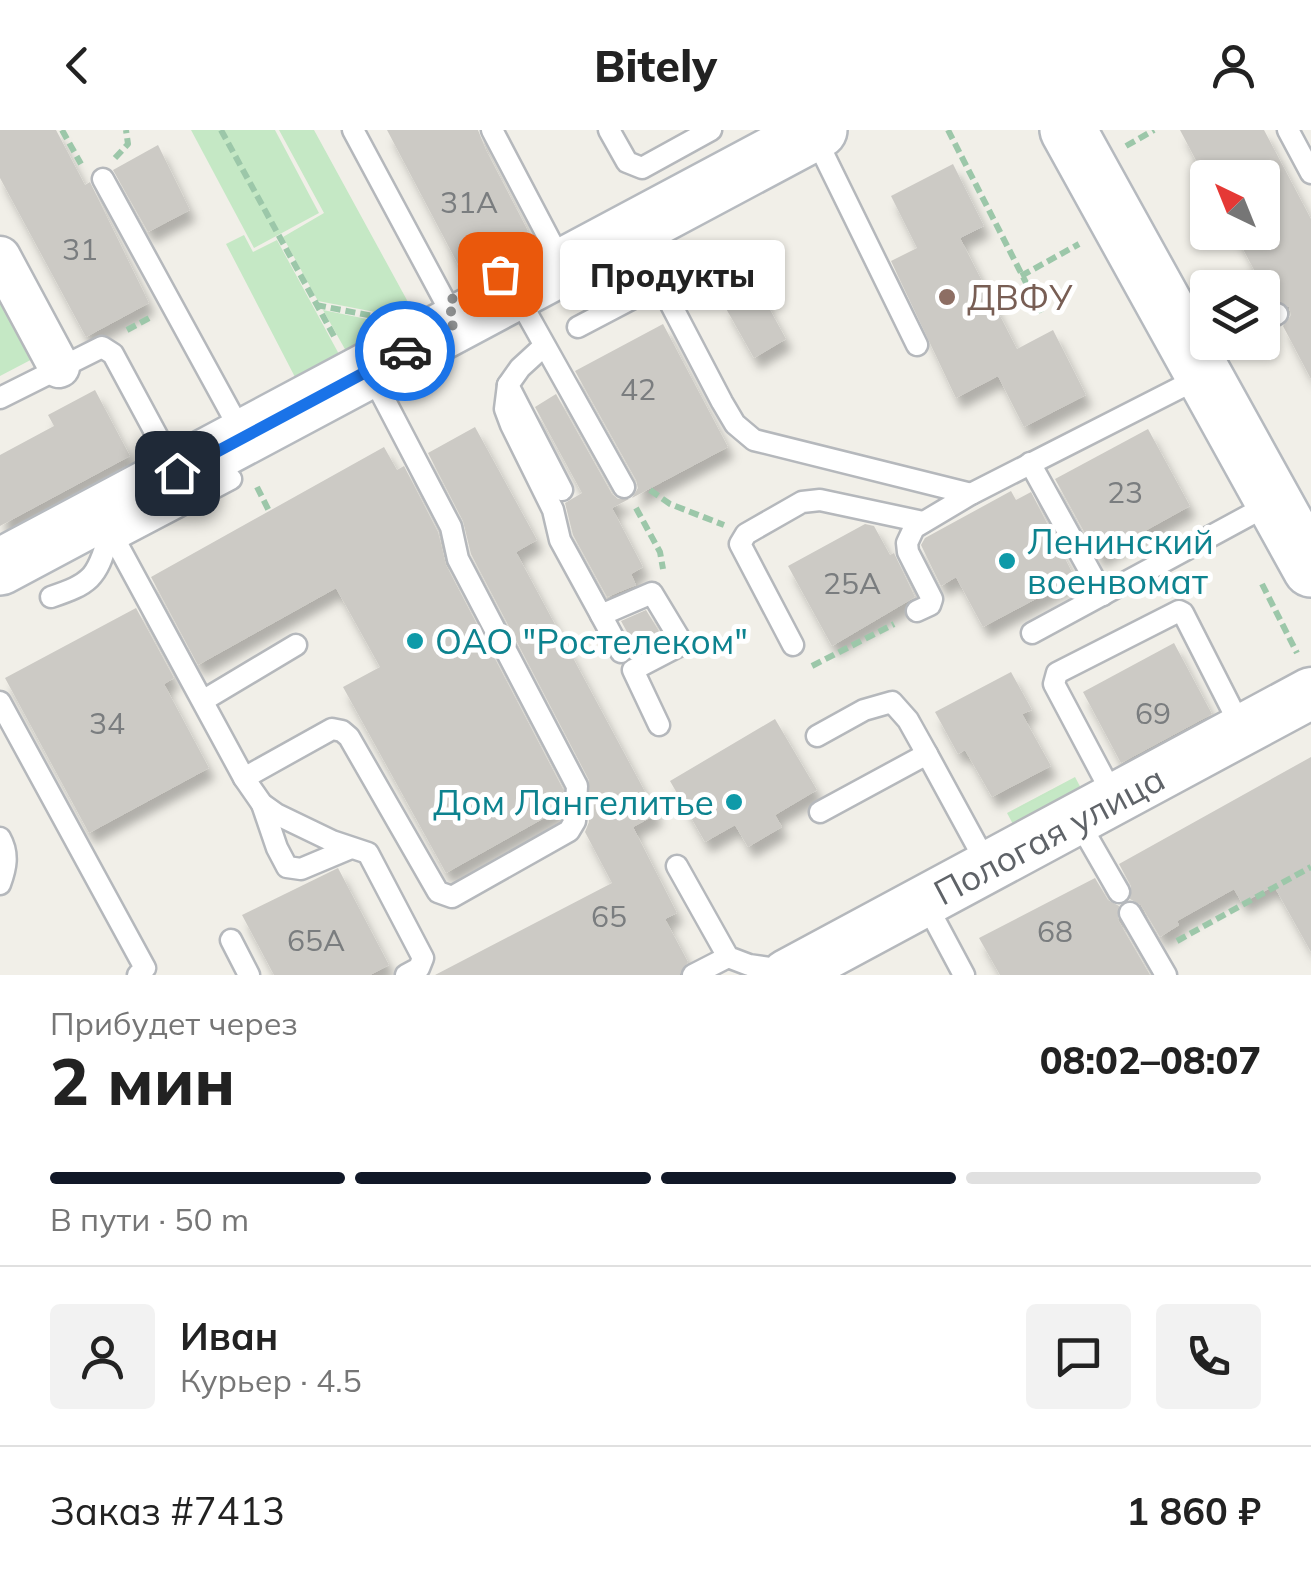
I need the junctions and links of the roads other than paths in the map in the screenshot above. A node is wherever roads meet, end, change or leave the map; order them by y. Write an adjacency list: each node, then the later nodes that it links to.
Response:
1 (353, 130): 14 (lane)
2 (492, 130): 12 (lane)
3 (609, 130): 4 (lane)
4 (711, 130)
5 (1068, 130): 19 (main road)
6 (1288, 130): 8 (lane)
7 (800, 135): 10 (main road); 17 (lane)
8 (1311, 174)
9 (103, 178): 23 (lane)
10 (632, 230): 12 (main road); 13 (lane)
11 (0, 257): 20 (street)
12 (543, 264): 14 (main road); 16 (lane)
13 (660, 284): 15 (lane); 28 (lane)
14 (455, 306): 18 (main road)
15 (578, 328)
16 (544, 346): 21 (lane); 26 (lane)
17 (917, 346)
18 (352, 355): 23 (main road); 49 (lane)
19 (1202, 361): 24 (lane); 29 (main road)
20 (59, 367): 22 (lane); 25 (lane)
21 (508, 384): 27 (lane); 37 (lane)
22 (0, 398)
23 (237, 458): 25 (main road); 31 (lane)
24 (1030, 462): 28 (lane); 34 (lane)
25 (177, 473): 31 (main road)
26 (634, 484)
27 (562, 490)
28 (970, 494): 30 (lane)
29 (1274, 502): 33 (main road); 34 (lane)
30 (923, 522): 36 (lane); 40 (lane)
31 (106, 531): 32 (main road); 35 (lane); 43 (lane)
32 (0, 567)
33 (1311, 569)
34 (1103, 595): 38 (lane)
35 (50, 597)
36 (917, 612)
37 (601, 615): 41 (lane); 45 (lane)
38 (1032, 633)
39 (296, 645): 43 (lane)
40 (793, 646)
41 (620, 652)
42 (1311, 693): 46 (street, Пологая улица)
43 (204, 700): 49 (lane)
44 (0, 702): 64 (lane)
45 (659, 725)
46 (1243, 730): 51 (street, Пологая улица); 51 (lane)
47 (817, 736): 48 (lane)
48 (928, 754): 52 (lane); 56 (lane)
49 (244, 778): 50 (lane)
50 (262, 804): 54 (lane); 54 (lane)
51 (1096, 809): 56 (street, Пологая улица); 58 (lane)
52 (820, 812)
53 (0, 838): 57 (lane)
54 (351, 848): 66 (lane)
55 (678, 866): 62 (lane)
56 (989, 868): 59 (street, Пологая улица)
57 (0, 884)
58 (1119, 892)
59 (925, 902): 63 (street, Пологая улица); 68 (lane)
60 (1130, 913): 69 (lane)
61 (231, 940): 65 (lane)
62 (728, 956): 63 (lane); 67 (lane)
63 (792, 974)
64 (138, 975)
65 (250, 975)
66 (406, 975)
67 (693, 975)
68 (964, 975)
69 (1166, 975)

